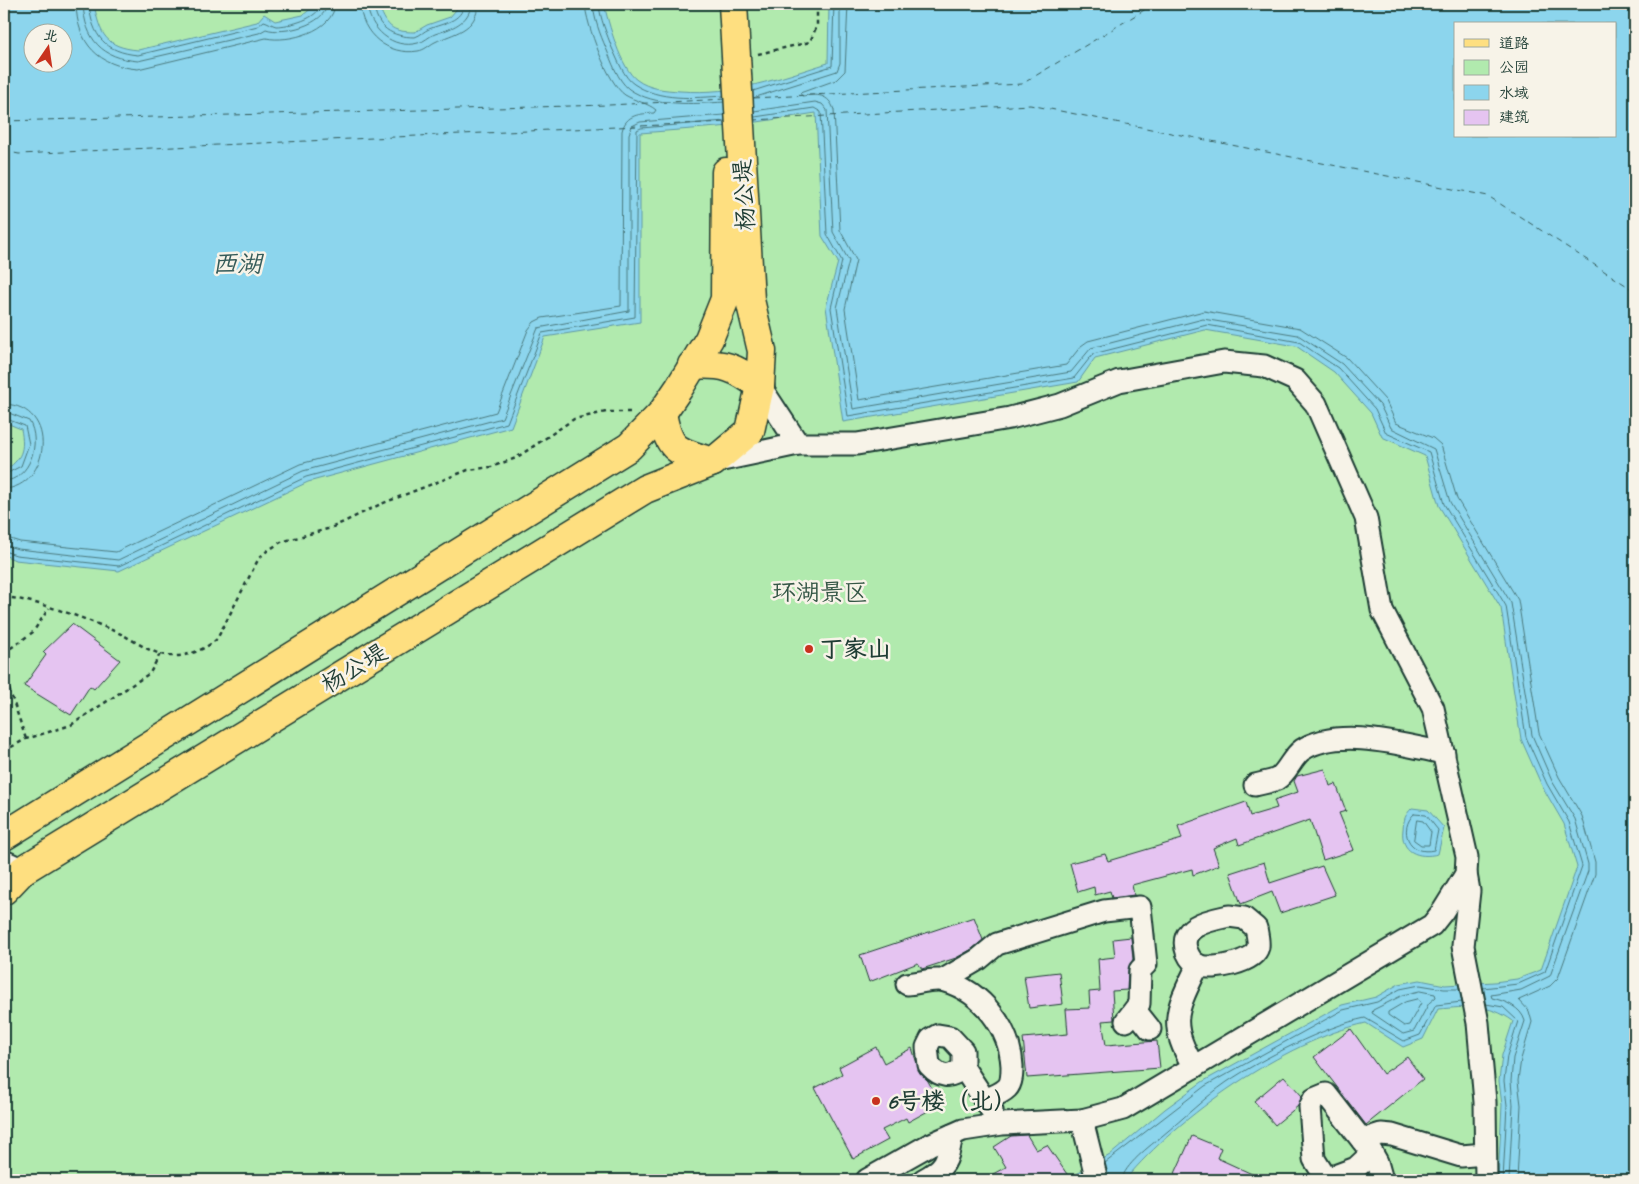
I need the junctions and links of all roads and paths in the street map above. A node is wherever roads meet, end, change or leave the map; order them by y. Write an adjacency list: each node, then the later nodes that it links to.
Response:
1 (648, 4): 2 (path)
2 (653, 4)
3 (717, 4): 6 (main road, 杨公堤)
4 (733, 4): 6 (main road, 杨公堤)
5 (817, 4): 6 (path)
6 (732, 71): 7 (main road, 杨公堤)
7 (734, 138): 8 (main road, 杨公堤); 9 (main road, 杨公堤)
8 (692, 365): 9 (main road); 11 (main road, 杨公堤)
9 (760, 386): 12 (street); 13 (main road, 杨公堤)
10 (635, 412): 17 (path)
11 (662, 413): 13 (main road); 23 (main road, 杨公堤)
12 (798, 444): 13 (street); 21 (street)
13 (713, 462): 24 (main road, 杨公堤)
14 (4, 597): 15 (path)
15 (49, 608): 16 (path); 17 (path)
16 (4, 653)
17 (160, 654): 19 (path)
18 (4, 674): 19 (path)
19 (26, 738): 20 (path)
20 (4, 751)
21 (1444, 753): 22 (street); 25 (street)
22 (1255, 786)
23 (4, 836)
24 (13, 865): 26 (main road, 杨公堤)
25 (1466, 874): 27 (street); 28 (street)
26 (4, 890)
27 (1432, 925): 28 (street); 34 (street)
28 (1463, 940): 40 (street)
29 (1198, 965): 34 (street)
30 (943, 980): 31 (street); 32 (street); 35 (street)
31 (907, 984)
32 (1150, 1029)
33 (963, 1067): 35 (street)
34 (1194, 1067): 36 (street)
35 (984, 1100): 37 (street)
36 (1082, 1120): 37 (street); 44 (street)
37 (1002, 1124): 38 (street)
38 (952, 1135): 42 (street); 43 (street)
39 (1367, 1146): 40 (street); 41 (street); 41 (street); 45 (street)
40 (1485, 1154): 46 (street)
41 (1325, 1179)
42 (867, 1180)
43 (923, 1180)
44 (1097, 1180)
45 (1382, 1180)
46 (1486, 1180)

